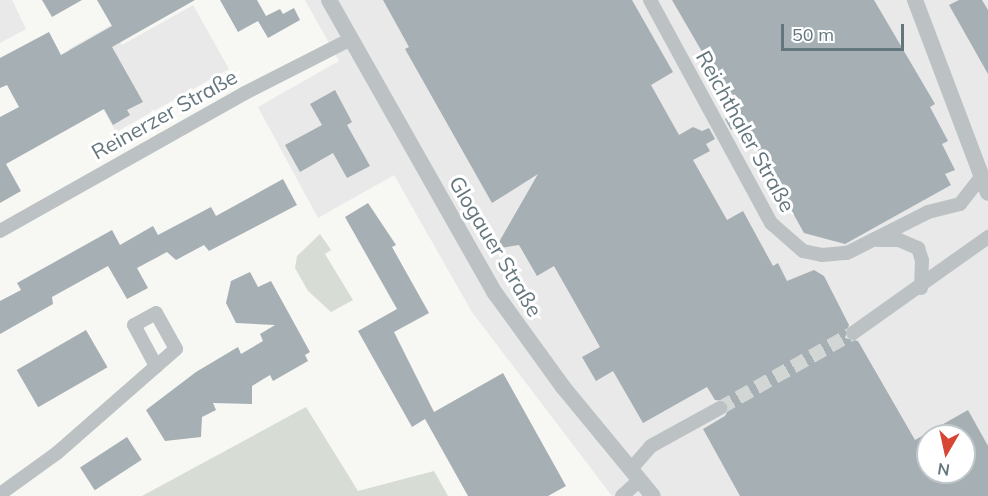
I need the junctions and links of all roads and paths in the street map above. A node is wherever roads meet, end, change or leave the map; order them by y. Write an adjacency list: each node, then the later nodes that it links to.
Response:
1 (329, 0): 4 (street, Glogauer Straße)
2 (650, 0): 9 (street, Reichthaler Straße)
3 (915, 0): 5 (street)
4 (351, 39): 7 (street, Reinerzer Straße); 14 (street, Glogauer Straße)
5 (982, 176): 6 (street); 9 (street, Reichthaler Straße)
6 (988, 193)
7 (0, 231)
8 (988, 237): 10 (street)
9 (875, 240): 10 (street)
10 (921, 288): 11 (street)
11 (854, 333)
12 (156, 366): 15 (street)
13 (720, 408): 14 (street)
14 (635, 475): 16 (street); 17 (street, Glogauer Straße)
15 (3, 494)
16 (622, 496)
17 (653, 496)

